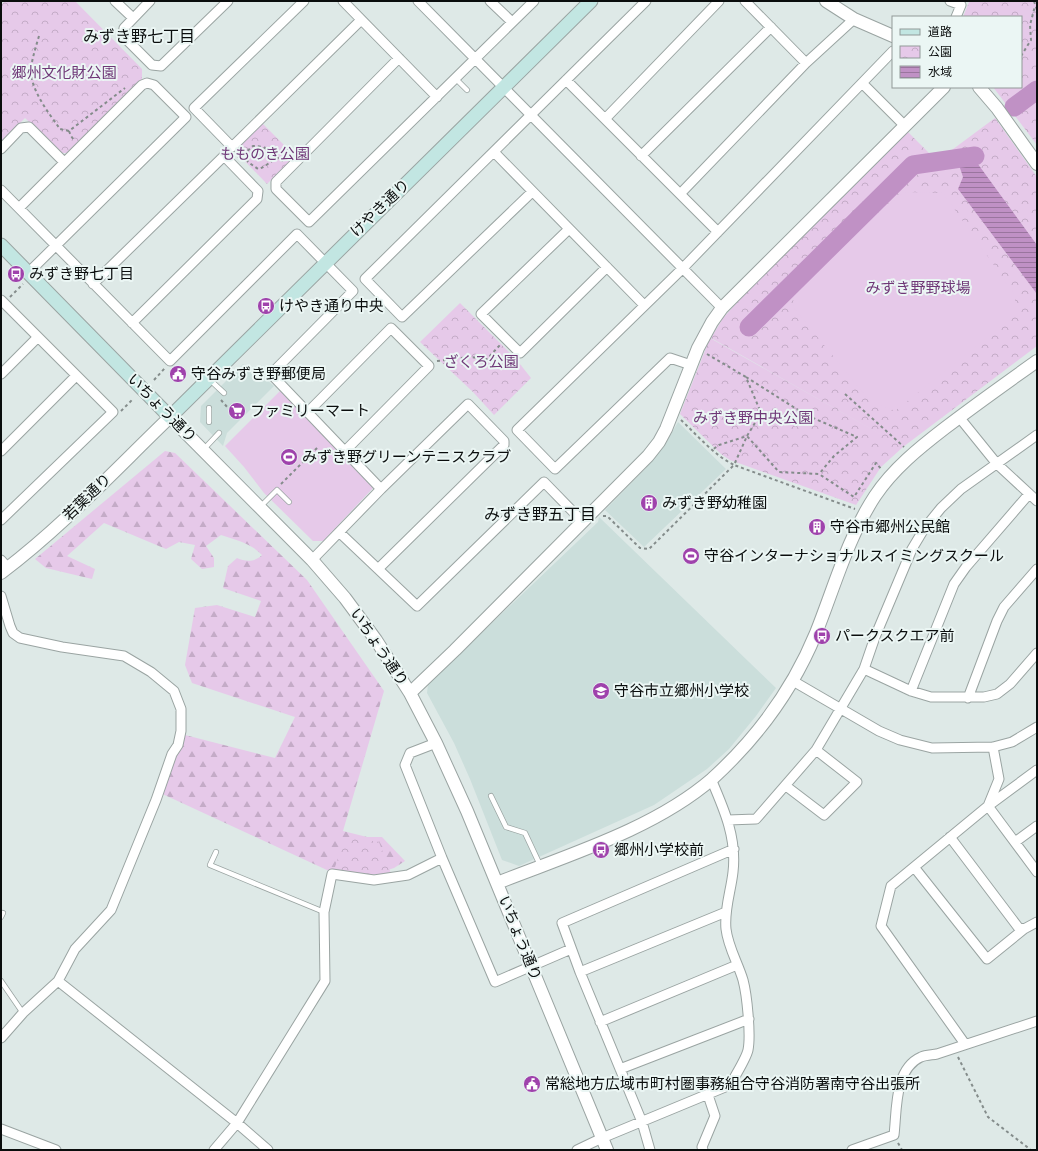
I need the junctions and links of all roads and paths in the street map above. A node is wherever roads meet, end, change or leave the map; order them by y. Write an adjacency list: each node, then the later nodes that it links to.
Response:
1 (116, 1): 19 (street)
2 (150, 1): 19 (street)
3 (228, 1): 19 (street)
4 (304, 1): 21 (street)
5 (343, 1): 21 (street)
6 (418, 1): 29 (street)
7 (490, 1): 22 (street)
8 (534, 1): 22 (street)
9 (591, 1): 35 (main road, けやき通り)
10 (646, 1): 32 (street)
11 (719, 1): 41 (street)
12 (745, 1): 23 (street)
13 (826, 1): 20 (street)
14 (950, 1): 18 (street)
15 (1034, 1): 16 (path)
16 (1035, 6): 17 (path); 27 (path)
17 (1037, 10)
18 (956, 16)
19 (133, 18)
20 (854, 19): 25 (street); 30 (street)
21 (361, 20): 28 (street)
22 (512, 22): 29 (street)
23 (771, 27): 30 (street); 46 (street)
24 (39, 36): 34 (path)
25 (892, 36)
26 (892, 52): 33 (street)
27 (1022, 54)
28 (399, 58): 39 (street); 51 (street)
29 (475, 59): 31 (street); 35 (street)
30 (806, 63): 56 (street)
31 (455, 78): 38 (lane); 39 (street)
32 (566, 80): 40 (street); 41 (street)
33 (862, 83): 42 (street); 59 (street)
34 (130, 84)
35 (503, 88): 40 (street); 62 (main road, けやき通り)
36 (943, 88): 42 (street)
37 (980, 88): 50 (street)
38 (468, 90)
39 (437, 97): 51 (street)
40 (531, 115): 44 (street); 64 (street)
41 (605, 119): 46 (street)
42 (905, 126): 69 (street)
43 (1, 149): 49 (street)
44 (494, 152): 55 (street); 55 (street)
45 (244, 154): 47 (path); 48 (path); 52 (path)
46 (641, 156): 56 (street)
47 (278, 158): 51 (path); 52 (path)
48 (236, 159)
49 (64, 162): 57 (street); 61 (street)
50 (1037, 164)
51 (290, 167)
52 (258, 169): 53 (path)
53 (256, 173)
54 (1, 190): 57 (street)
55 (532, 192): 58 (street)
56 (680, 194): 59 (street)
57 (19, 208): 61 (street)
58 (569, 229): 63 (street); 72 (street)
59 (718, 232): 64 (street)
60 (1, 245): 65 (main road, いちょう通り)
61 (56, 246): 65 (street); 66 (street)
62 (326, 262): 74 (street); 81 (main road, けやき通り); 90 (street)
63 (607, 266): 68 (street); 72 (street)
64 (682, 268): 68 (street); 69 (street)
65 (26, 278): 67 (path); 94 (main road, いちょう通り)
66 (93, 284): 70 (street); 70 (street)
67 (2, 301): 71 (street)
68 (644, 305): 76 (street)
69 (722, 308): 73 (street)
70 (132, 323): 74 (street)
71 (38, 337): 78 (street); 79 (street)
72 (506, 339): 77 (path)
73 (698, 348): 76 (street); 80 (path)
74 (170, 361): 82 (path)
75 (1037, 361): 95 (street)
76 (691, 365): 91 (street)
77 (429, 366): 90 (street); 104 (street)
78 (1, 374)
79 (76, 376): 89 (street); 103 (street)
80 (746, 377): 92 (path); 93 (path)
81 (209, 378): 83 (lane); 94 (main road, けやき通り)
82 (154, 380)
83 (224, 393)
84 (845, 394): 105 (path)
85 (219, 398): 88 (path)
86 (133, 399): 89 (path)
87 (210, 408): 96 (lane)
88 (228, 408)
89 (113, 412): 118 (street)
90 (308, 412): 104 (street)
91 (673, 412): 102 (path); 119 (street)
92 (761, 413): 93 (path); 99 (path)
93 (806, 415): 108 (path)
94 (170, 417): 101 (street, いちょう通り); 122 (street, 若葉通り)
95 (959, 417): 105 (street); 106 (street)
96 (209, 422)
97 (219, 433): 101 (lane)
98 (1037, 435): 106 (street)
99 (747, 436): 102 (path); 107 (path); 108 (path)
100 (318, 447): 111 (path)
101 (203, 450): 115 (street, いちょう通り)
102 (712, 450): 107 (path)
103 (1, 451)
104 (345, 451): 110 (street)
105 (913, 454): 109 (street)
106 (997, 464): 112 (street); 127 (street)
107 (734, 465): 116 (path); 117 (path)
108 (819, 474): 109 (path)
109 (890, 477): 116 (street)
110 (381, 489): 120 (street); 124 (street)
111 (277, 490): 114 (lane); 115 (lane)
112 (1029, 494): 113 (street); 129 (street)
113 (1037, 501)
114 (289, 502)
115 (260, 507): 121 (street, いちょう通り)
116 (865, 512): 128 (street)
117 (600, 516)
118 (1, 520)
119 (583, 522): 124 (street); 130 (street)
120 (339, 532): 121 (street); 124 (street)
121 (312, 560): 130 (street, いちょう通り)
122 (4, 567)
123 (1037, 569): 131 (street)
124 (378, 570)
125 (1, 596): 162 (street)
126 (1037, 654): 131 (street)
127 (864, 669): 129 (street); 132 (street)
128 (793, 681): 132 (street); 138 (street)
129 (911, 691): 131 (street)
130 (410, 693): 134 (street, いちょう通り)
131 (968, 698)
132 (841, 710): 135 (street); 136 (street)
133 (1037, 728): 135 (street)
134 (436, 743): 148 (street); 152 (street, いちょう通り)
135 (993, 747): 141 (street)
136 (816, 750): 139 (street); 139 (street)
137 (1037, 770): 141 (street)
138 (711, 779): 142 (street); 149 (street)
139 (786, 786): 142 (street)
140 (491, 796): 149 (lane)
141 (988, 806): 144 (street); 145 (street)
142 (728, 820): 146 (street)
143 (1037, 826): 145 (street)
144 (950, 837): 150 (street); 156 (street)
145 (1015, 842): 151 (street)
146 (734, 849): 154 (street); 157 (street)
147 (216, 852): 153 (lane)
148 (442, 858): 153 (street); 159 (street)
149 (540, 866): 152 (street)
150 (914, 867): 156 (street); 168 (street)
151 (1037, 872)
152 (497, 883): 159 (street, いちょう通り)
153 (324, 912): 172 (street)
154 (726, 912): 158 (street); 160 (street)
155 (1037, 922): 156 (street)
156 (1024, 928)
157 (571, 949): 159 (street); 160 (street)
158 (737, 965): 164 (street); 166 (street)
159 (531, 967): 175 (street, いちょう通り)
160 (580, 972): 166 (street)
161 (1, 981): 163 (lane)
162 (58, 982): 163 (street); 172 (street)
163 (23, 1013): 167 (street)
164 (749, 1019): 170 (street); 171 (street)
165 (1037, 1021): 168 (street)
166 (600, 1022): 170 (street)
167 (1, 1038)
168 (965, 1044): 169 (street)
169 (954, 1048): 183 (street); 184 (path)
170 (620, 1069): 173 (street)
171 (708, 1094): 173 (street); 182 (street)
172 (237, 1122): 177 (street); 178 (street)
173 (642, 1122): 175 (street); 181 (street)
174 (1, 1129): 176 (street)
175 (602, 1138): 179 (street); 180 (street, いちょう通り)
176 (55, 1150)
177 (214, 1150)
178 (268, 1150)
179 (577, 1150)
180 (607, 1150)
181 (650, 1150)
182 (703, 1150)
183 (852, 1150)
184 (1031, 1150)

